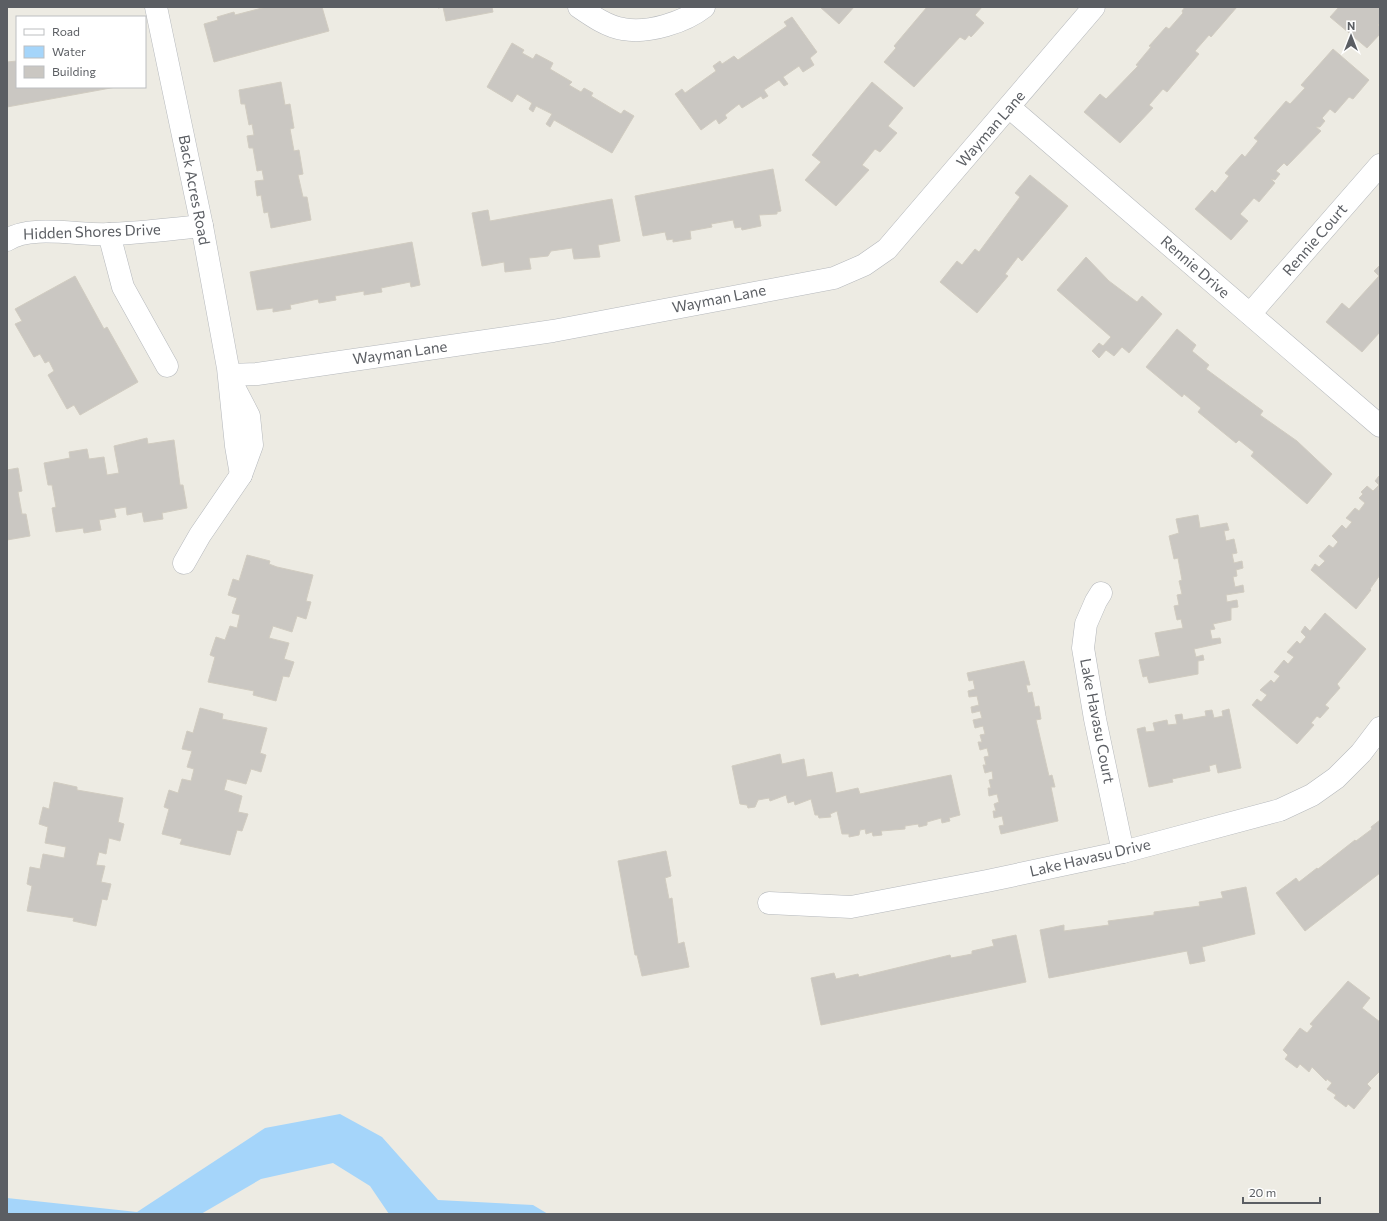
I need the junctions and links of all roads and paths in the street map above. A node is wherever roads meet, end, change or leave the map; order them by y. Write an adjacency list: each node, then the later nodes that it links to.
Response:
1 (156, 7): 7 (street, Back Acres Road)
2 (579, 7): 3 (street)
3 (704, 7)
4 (1094, 7): 5 (street, Wayman Lane)
5 (1009, 108): 10 (street, Rennie Drive); 12 (street, Wayman Lane)
6 (1380, 166): 10 (street, Rennie Court)
7 (202, 226): 8 (street, Hidden Shores Drive); 12 (street, Back Acres Road)
8 (109, 234): 9 (street, Hidden Shores Drive); 11 (street)
9 (7, 240)
10 (1250, 314): 13 (street, Rennie Drive)
11 (167, 366)
12 (230, 375): 14 (street, Back Acres Road)
13 (1380, 426)
14 (184, 563)
15 (1101, 593): 17 (street, Lake Havasu Court)
16 (1380, 728): 17 (street, Lake Havasu Drive)
17 (1123, 852): 18 (street, Lake Havasu Drive)
18 (768, 903)

